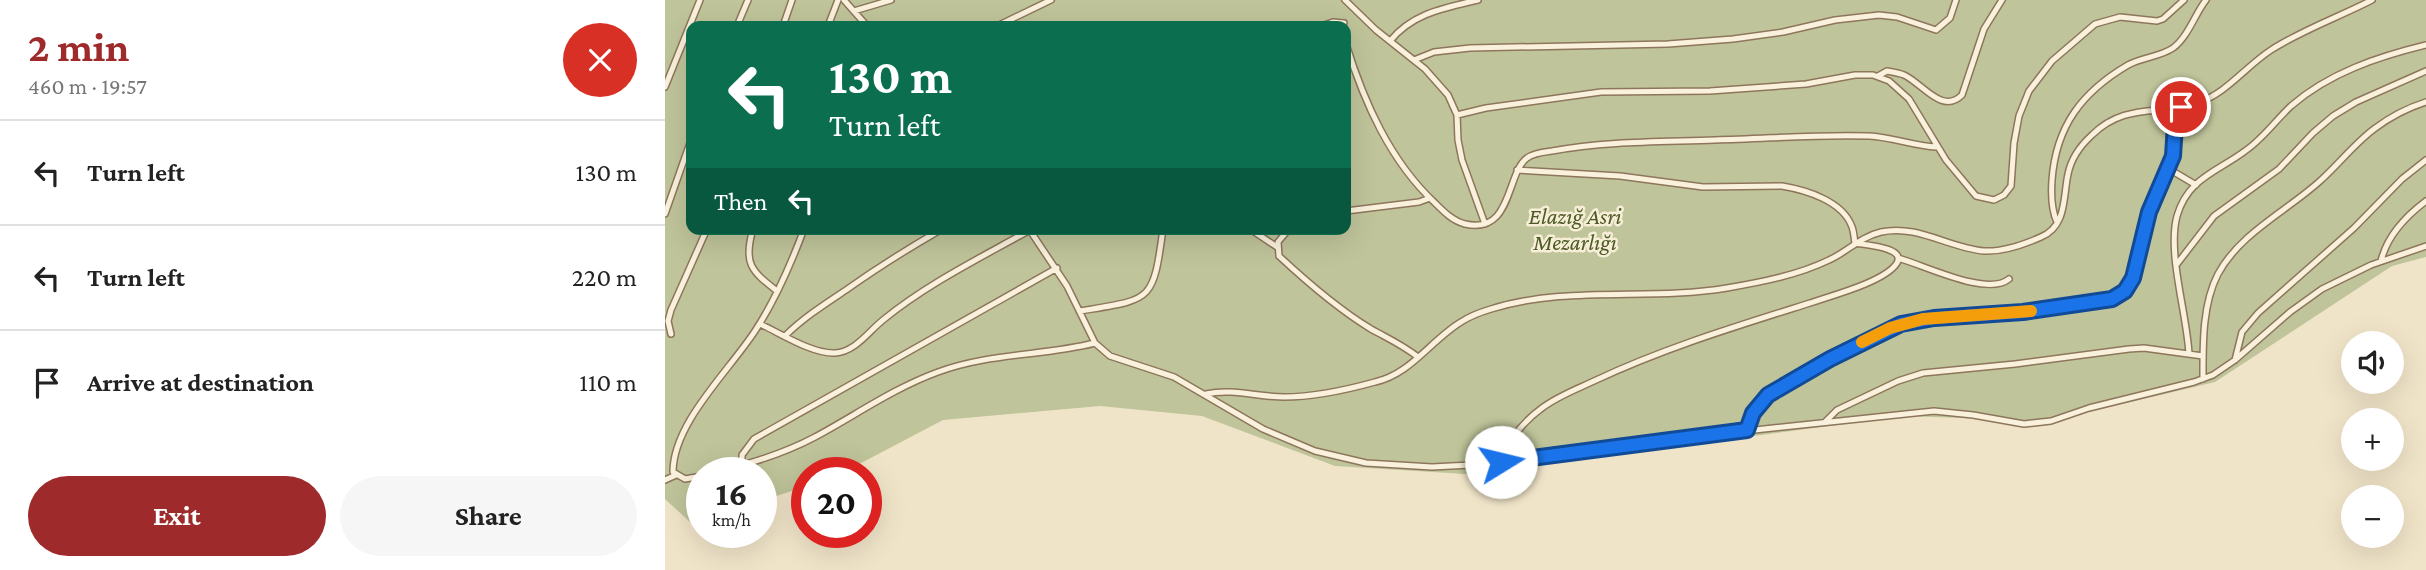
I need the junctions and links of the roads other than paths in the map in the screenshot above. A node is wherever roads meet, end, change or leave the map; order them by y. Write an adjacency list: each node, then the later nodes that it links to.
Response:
1 (700, 0): 17 (lane)
2 (748, 0): 18 (lane)
3 (792, 0): 19 (lane)
4 (838, 0): 20 (lane)
5 (844, 0): 16 (lane)
6 (891, 0): 16 (lane)
7 (1051, 0): 22 (lane)
8 (1345, 0): 15 (lane)
9 (1478, 0): 25 (lane)
10 (1957, 0): 28 (lane)
11 (2002, 0): 31 (lane)
12 (2184, 0): 36 (lane)
13 (2206, 0): 46 (lane)
14 (2372, 0): 34 (lane)
15 (1354, 9): 23 (lane); 25 (lane)
16 (854, 11): 21 (lane)
17 (692, 21)
18 (739, 21)
19 (785, 21)
20 (830, 21)
21 (863, 21)
22 (1007, 21)
23 (1346, 21)
24 (686, 35): 32 (lane)
25 (1390, 41): 28 (lane)
26 (2426, 45): 41 (lane)
27 (1351, 60): 29 (lane)
28 (1414, 61): 35 (lane)
29 (1353, 66): 42 (lane)
30 (2426, 71): 62 (lane)
31 (1878, 76): 35 (lane); 36 (lane)
32 (665, 87)
33 (2426, 102): 72 (lane)
34 (2176, 108): 39 (lane); 46 (lane)
35 (1457, 115): 47 (lane)
36 (1937, 146): 40 (lane)
37 (686, 154): 45 (lane)
38 (2426, 160): 74 (lane)
39 (2169, 169): 41 (lane); 78 (lane)
40 (1517, 170): 47 (lane); 57 (lane)
41 (2196, 184): 62 (lane)
42 (1430, 198): 44 (lane); 47 (lane)
43 (2426, 201): 61 (lane)
44 (1351, 210)
45 (665, 214)
46 (2057, 222): 57 (lane)
47 (1485, 224)
48 (704, 235): 68 (lane)
49 (751, 235): 65 (lane)
50 (801, 235): 65 (lane)
51 (932, 235): 69 (lane)
52 (1020, 235): 69 (lane)
53 (1033, 235): 63 (lane)
54 (1162, 235): 66 (lane)
55 (1259, 235): 59 (lane)
56 (1282, 235): 59 (lane)
57 (1855, 243): 60 (lane); 73 (lane)
58 (2426, 246): 61 (lane)
59 (1277, 247): 73 (lane)
60 (1898, 258): 64 (lane); 81 (lane)
61 (2381, 261): 74 (lane)
62 (2177, 264): 71 (lane)
63 (1057, 268): 66 (lane); 79 (lane)
64 (2008, 279)
65 (777, 291): 67 (lane)
66 (1080, 310): 70 (lane)
67 (760, 324): 69 (lane); 82 (lane)
68 (671, 334)
69 (785, 336)
70 (1095, 343): 76 (lane); 80 (lane)
71 (2189, 354): 72 (lane); 77 (lane)
72 (2203, 356): 75 (lane)
73 (1418, 357): 76 (lane)
74 (2235, 360): 75 (lane)
75 (2203, 379): 77 (lane)
76 (1206, 394): 81 (lane)
77 (1825, 422): 78 (lane)
78 (1747, 430): 81 (lane)
79 (742, 457)
80 (768, 457)
81 (1501, 462)
82 (677, 475): 83 (lane); 84 (lane)
83 (686, 479)
84 (665, 480)

